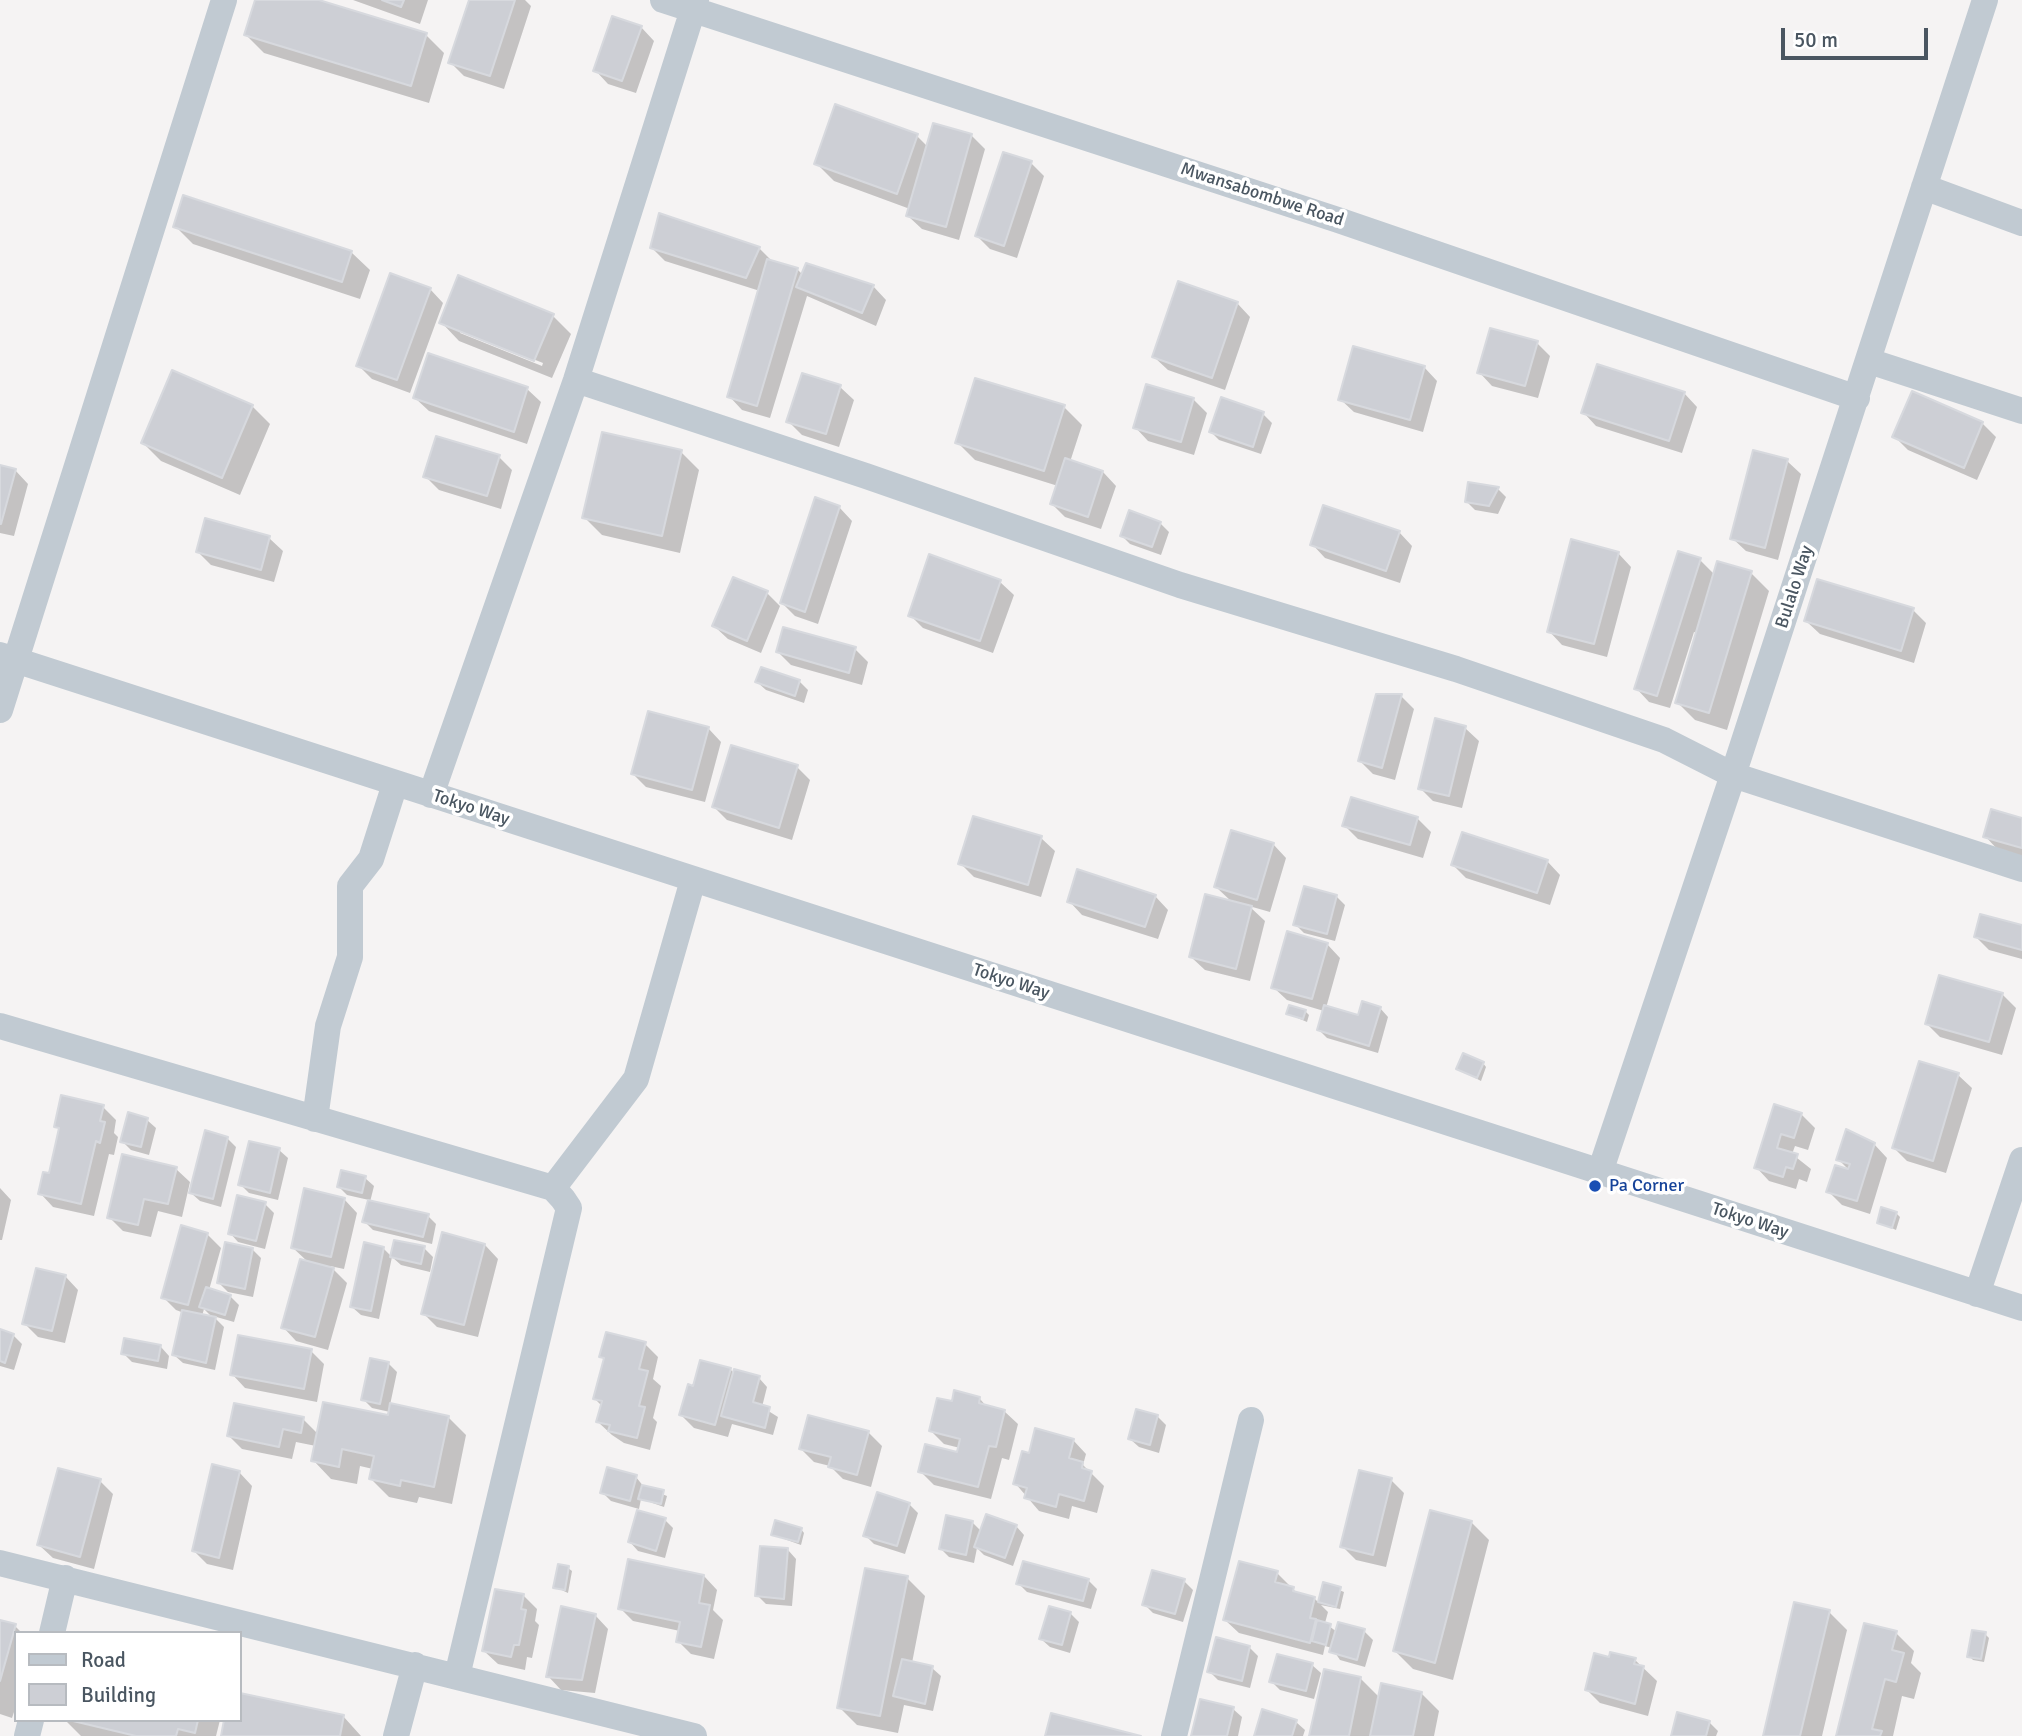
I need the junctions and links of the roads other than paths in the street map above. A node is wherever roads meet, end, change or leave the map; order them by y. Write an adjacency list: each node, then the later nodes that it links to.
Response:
1 (225, 0): 11 (street)
2 (663, 0): 4 (street, Mwansabombwe Road)
3 (1985, 0): 5 (street, Bulalo Way)
4 (695, 5): 8 (street); 9 (street, Mwansabombwe Road)
5 (1924, 187): 6 (street); 7 (street, Bulalo Way)
6 (2022, 223)
7 (1869, 360): 9 (street, Bulalo Way); 10 (street)
8 (576, 380): 13 (street); 15 (street)
9 (1857, 398): 13 (street, Bulalo Way)
10 (2022, 411)
11 (8, 657): 12 (street); 14 (street, Tokyo Way)
12 (0, 710)
13 (1733, 775): 16 (street); 21 (street, Bulalo Way)
14 (395, 783): 15 (street, Tokyo Way); 19 (street)
15 (431, 795): 17 (street, Tokyo Way)
16 (2022, 869)
17 (693, 880): 21 (street, Tokyo Way); 22 (street)
18 (0, 1026): 19 (street)
19 (315, 1119): 22 (street)
20 (2022, 1160): 23 (street)
21 (1600, 1172): 23 (street, Tokyo Way)
22 (553, 1188): 30 (street)
23 (1978, 1294): 24 (street, Tokyo Way)
24 (2022, 1308)
25 (1251, 1420): 33 (street)
26 (0, 1563): 27 (street)
27 (65, 1578): 28 (street); 29 (street)
28 (52, 1631)
29 (415, 1665): 30 (street); 31 (street)
30 (457, 1676): 32 (street)
31 (396, 1736)
32 (694, 1736)
33 (1174, 1736)

